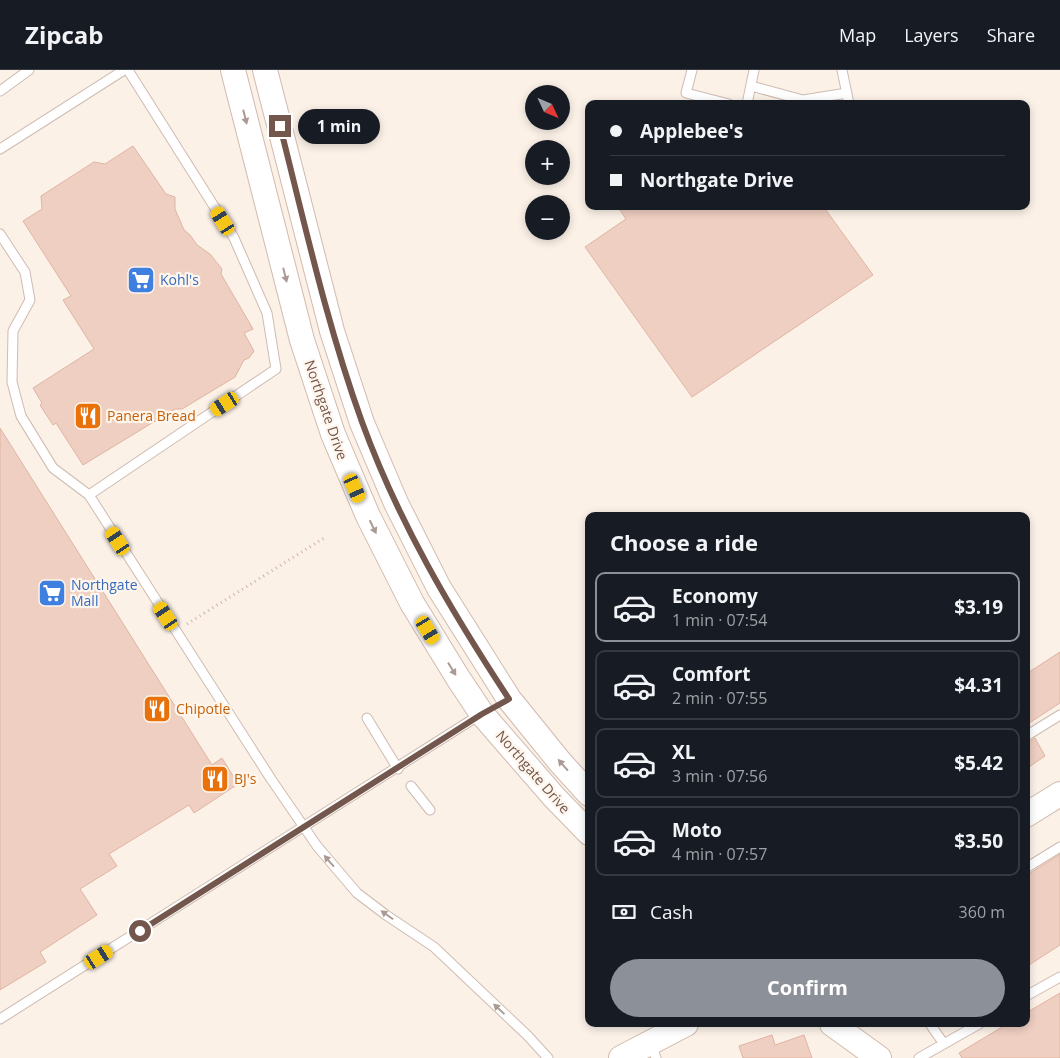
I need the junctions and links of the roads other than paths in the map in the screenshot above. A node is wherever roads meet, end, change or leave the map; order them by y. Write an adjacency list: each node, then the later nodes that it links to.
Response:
1 (29, 70): 10 (lane)
2 (124, 70): 17 (lane)
3 (128, 70): 19 (lane)
4 (233, 70): 21 (street, Northgate Drive, one-way to 21)
5 (265, 70): 20 (street, Northgate Drive)
6 (692, 70): 12 (lane)
7 (754, 70): 9 (lane)
8 (842, 70): 11 (lane)
9 (751, 86): 13 (lane); 14 (lane)
10 (0, 91)
11 (847, 93): 15 (lane); 16 (lane)
12 (713, 100)
13 (748, 100)
14 (797, 100)
15 (814, 100)
16 (848, 100)
17 (0, 149)
18 (0, 234): 19 (lane)
19 (89, 496): 31 (lane)
20 (509, 699): 21 (street); 27 (street, Northgate Drive, one-way to 20)
21 (482, 714): 25 (lane); 32 (street, Northgate Drive)
22 (1060, 714): 24 (lane)
23 (367, 718): 25 (lane)
24 (1030, 733)
25 (398, 769): 31 (lane)
26 (411, 786): 29 (lane)
27 (585, 790)
28 (1059, 796): 30 (street)
29 (430, 810)
30 (1030, 813)
31 (304, 828): 37 (lane); 46 (lane, one-way to 31)
32 (585, 829)
33 (1060, 847): 34 (lane)
34 (1030, 866)
35 (1060, 977): 36 (lane)
36 (1030, 994)
37 (0, 1019)
38 (682, 1027): 44 (street)
39 (836, 1027): 45 (street)
40 (854, 1027): 45 (street)
41 (932, 1027): 43 (lane)
42 (974, 1027): 43 (lane)
43 (944, 1044): 48 (lane)
44 (654, 1050): 47 (street)
45 (872, 1053)
46 (548, 1058)
47 (621, 1058)
48 (919, 1058)

